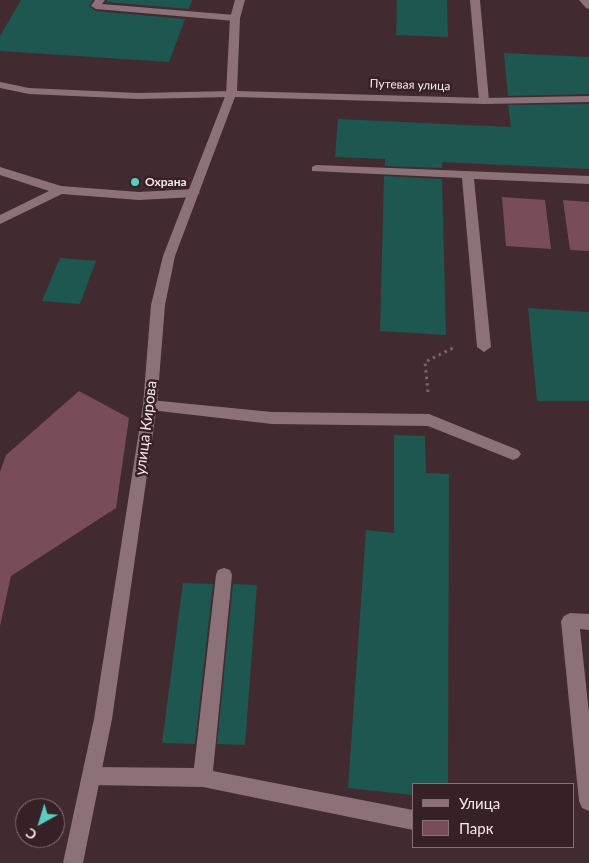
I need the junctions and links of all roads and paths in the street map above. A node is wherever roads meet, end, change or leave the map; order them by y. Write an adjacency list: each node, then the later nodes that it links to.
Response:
1 (100, 0): 6 (street)
2 (240, 0): 6 (street, улица Кирова)
3 (475, 0): 10 (street)
4 (584, 0): 5 (street)
5 (589, 6)
6 (235, 18): 8 (street, улица Кирова)
7 (0, 85): 8 (street, Путевая улица)
8 (231, 94): 10 (street, Путевая улица); 16 (street, улица Кирова)
9 (589, 100): 10 (street, Путевая улица)
10 (484, 101)
11 (316, 169): 13 (street)
12 (0, 171): 15 (street)
13 (468, 175): 14 (street); 18 (street)
14 (589, 180)
15 (60, 190): 16 (street); 17 (street)
16 (194, 193): 19 (street, улица Кирова)
17 (0, 220)
18 (484, 341): 20 (path)
19 (150, 405): 20 (street); 24 (street, улица Кирова)
20 (429, 420): 21 (street)
21 (513, 454)
22 (224, 575): 25 (street)
23 (589, 622): 26 (street)
24 (92, 776): 25 (street); 28 (street, улица Кирова)
25 (203, 778): 27 (street)
26 (589, 801)
27 (412, 820)
28 (73, 863)

